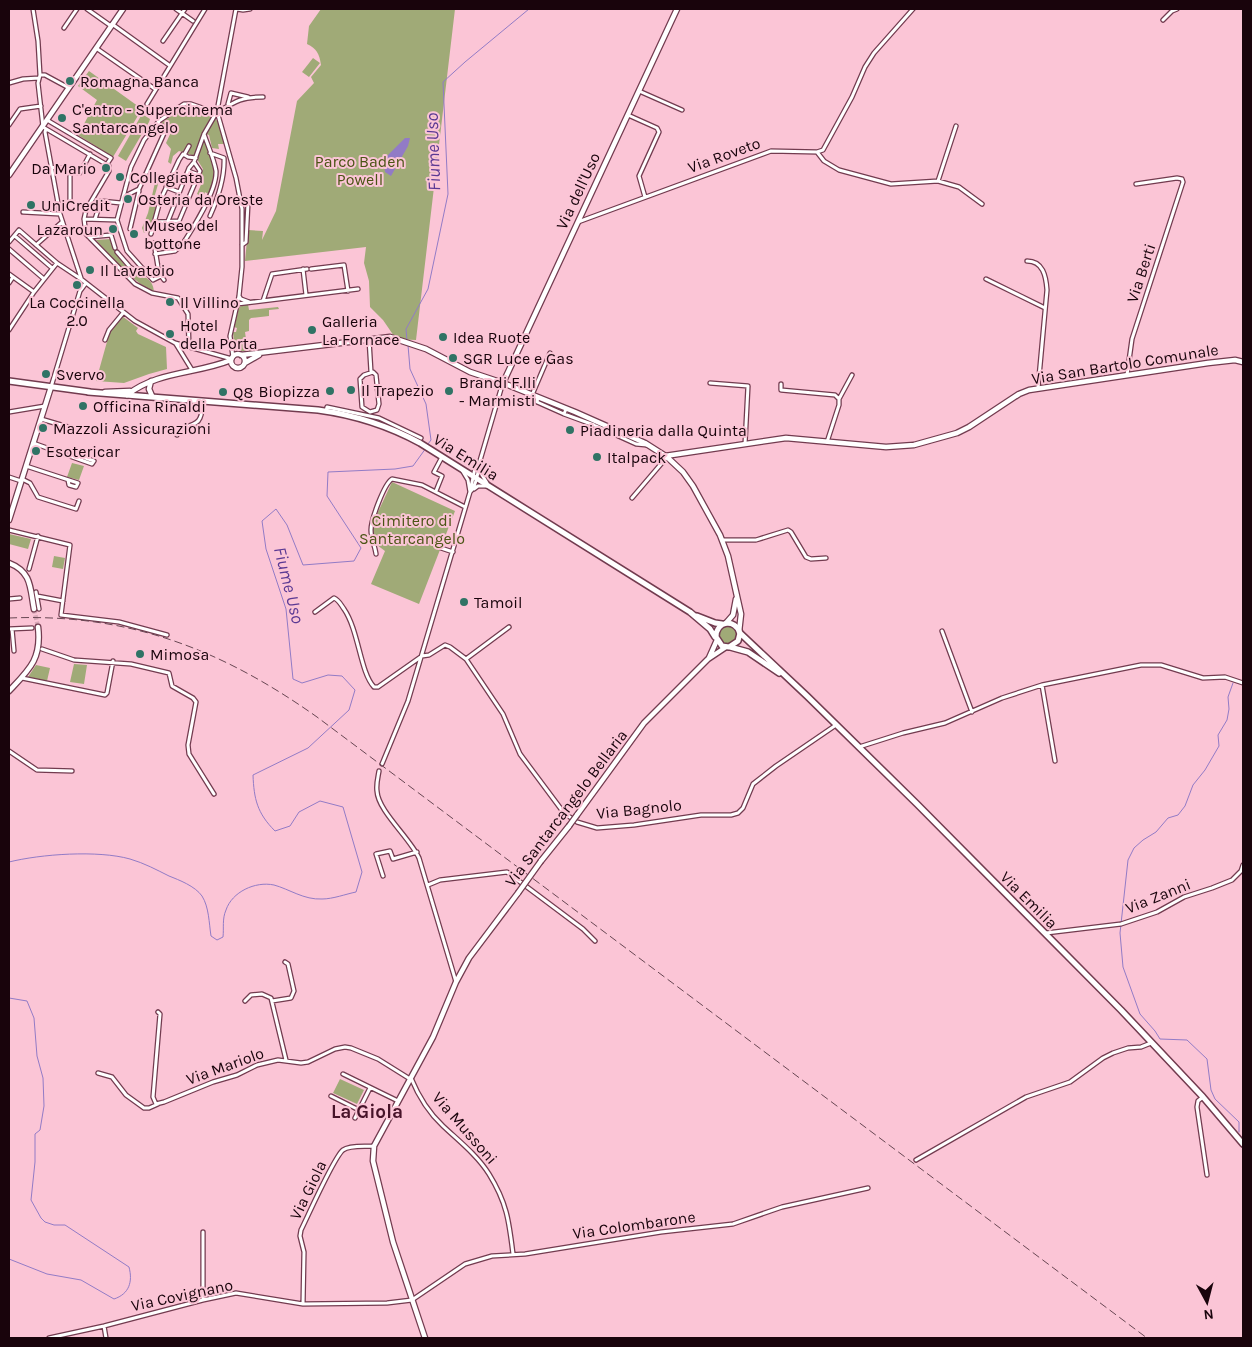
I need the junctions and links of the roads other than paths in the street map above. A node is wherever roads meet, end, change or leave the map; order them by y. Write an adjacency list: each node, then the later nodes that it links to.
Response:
1 (33, 9): 21 (street)
2 (77, 9): 17 (street)
3 (87, 9): 16 (street)
4 (123, 9): 16 (street)
5 (176, 9): 13 (street)
6 (185, 9): 13 (street)
7 (205, 9): 20 (street)
8 (237, 9): 9 (street); 32 (street)
9 (250, 9)
10 (677, 9): 25 (street, Via dell'Uso)
11 (913, 9): 43 (street)
12 (1177, 9): 14 (street)
13 (182, 13): 15 (street); 18 (street)
14 (1163, 20)
15 (193, 21)
16 (112, 25): 19 (street); 20 (street)
17 (64, 28)
18 (163, 42)
19 (96, 48): 23 (street); 24 (street)
20 (169, 65): 24 (street)
21 (39, 76): 22 (street); 23 (street); 30 (street)
22 (9, 83)
23 (69, 88): 34 (street)
24 (155, 89): 28 (street)
25 (639, 90): 31 (street); 33 (street, Via dell'Uso)
26 (248, 97): 27 (street); 29 (street); 29 (street)
27 (263, 97)
28 (147, 104)
29 (228, 104): 32 (street)
30 (40, 106): 36 (street); 38 (street)
31 (682, 110)
32 (216, 113): 35 (street); 39 (street); 82 (street)
33 (627, 115): 59 (street); 74 (street, Via dell'Uso)
34 (48, 120): 38 (street); 40 (street)
35 (158, 123): 57 (street); 60 (street)
36 (9, 125)
37 (956, 126): 54 (street)
38 (44, 128): 41 (street); 49 (street); 52 (street)
39 (204, 134): 44 (street); 47 (street)
40 (76, 137): 41 (street); 48 (street)
41 (72, 143): 45 (street)
42 (189, 146): 46 (street)
43 (817, 152): 54 (street); 59 (street, Via Roveto)
44 (210, 153): 67 (street); 84 (street)
45 (90, 154): 48 (street); 50 (street)
46 (183, 154): 47 (street); 56 (street)
47 (195, 160): 51 (street); 53 (street)
48 (108, 165): 68 (street)
49 (50, 167): 50 (street); 66 (street)
50 (70, 171): 61 (street)
51 (188, 171): 53 (street); 58 (street)
52 (9, 174)
53 (199, 175): 71 (street)
54 (938, 181): 64 (street)
55 (1136, 184): 127 (street, Via Berti)
56 (166, 187): 58 (street); 73 (street)
57 (139, 190): 60 (street); 75 (street)
58 (179, 192): 71 (street)
59 (645, 197): 74 (street, Via Roveto)
60 (122, 198): 62 (street)
61 (70, 200)
62 (121, 203): 69 (street); 70 (street)
63 (248, 203): 82 (street)
64 (982, 204)
65 (23, 212): 66 (street)
66 (60, 214): 72 (street)
67 (210, 216)
68 (84, 219): 69 (street); 78 (street)
69 (95, 219): 70 (street)
70 (117, 220): 90 (street)
71 (168, 221): 73 (street)
72 (62, 222): 81 (street); 93 (street)
73 (154, 222): 76 (street)
74 (577, 223): 130 (street, Via dell'Uso)
75 (130, 229)
76 (151, 234)
77 (16, 237): 87 (street)
78 (89, 237): 90 (street); 110 (street)
79 (9, 242): 81 (street)
80 (154, 243): 84 (street)
81 (36, 245): 86 (street)
82 (242, 246): 103 (street)
83 (9, 249): 94 (street)
84 (155, 254): 91 (street)
85 (1026, 261): 107 (street)
86 (57, 263): 87 (street); 93 (street)
87 (52, 268): 94 (street)
88 (307, 269): 100 (street); 102 (street); 104 (street)
89 (9, 274): 92 (street)
90 (147, 274): 91 (street)
91 (161, 276): 96 (street)
92 (13, 277): 98 (street); 101 (street)
93 (81, 278): 97 (street)
94 (44, 279): 101 (street)
95 (986, 279): 107 (street)
96 (164, 280)
97 (86, 282): 108 (street); 133 (street)
98 (9, 283)
99 (358, 289): 100 (street)
100 (348, 291): 102 (street)
101 (34, 292): 109 (street)
102 (306, 295): 104 (street)
103 (239, 296): 105 (street); 106 (street)
104 (263, 301): 105 (street)
105 (252, 302): 106 (street)
106 (237, 304): 115 (street)
107 (1045, 308): 134 (street)
108 (123, 313): 112 (street); 113 (street)
109 (9, 330)
110 (188, 336): 113 (street); 114 (street)
111 (368, 339): 116 (street); 125 (street); 130 (street)
112 (104, 340)
113 (177, 344): 114 (street); 124 (street)
114 (189, 346): 119 (street)
115 (232, 348): 118 (street); 119 (street)
116 (263, 353): 118 (street); 121 (street)
117 (550, 353): 138 (street)
118 (240, 355): 119 (street); 121 (street)
119 (232, 358): 122 (street); 123 (street)
120 (1243, 360): 127 (street, Via San Bartolo Comunale)
121 (245, 363): 123 (street)
122 (216, 366): 123 (street); 124 (street)
123 (233, 366)
124 (192, 370): 129 (street)
125 (371, 372): 125 (street)
126 (852, 375): 140 (street)
127 (1127, 375): 134 (street, Via San Bartolo Comunale)
128 (9, 381): 133 (main road)
129 (151, 381): 137 (street); 139 (street)
130 (503, 383): 138 (street)
131 (710, 383): 151 (street)
132 (782, 384): 140 (street)
133 (50, 387): 136 (main road); 142 (street)
134 (1038, 388): 149 (street, Via San Bartolo Comunale)
135 (501, 389): 156 (street)
136 (88, 392): 137 (main road); 137 (main road)
137 (129, 394): 139 (main road, Via Emilia)
138 (532, 395): 154 (street)
139 (152, 396): 141 (main road, Via Emilia)
140 (839, 399): 149 (street)
141 (201, 401): 144 (main road, Via Emilia); 147 (street)
142 (45, 406): 143 (street); 145 (street)
143 (9, 412)
144 (326, 412): 148 (street); 152 (main road, Via Emilia)
145 (41, 419): 146 (street); 150 (street)
146 (68, 427)
147 (177, 435)
148 (421, 438)
149 (827, 442): 151 (street, Via San Bartolo Comunale)
150 (33, 444): 153 (street); 155 (street)
151 (745, 444): 154 (street, Via San Bartolo Comunale)
152 (440, 455): 157 (main road, Via Emilia); 164 (street)
153 (74, 457): 153 (street)
154 (666, 457): 165 (street); 171 (street)
155 (26, 466): 160 (street); 161 (street)
156 (478, 466): 157 (street); 159 (street); 162 (street)
157 (461, 468): 159 (main road, Via Emilia); 163 (street)
158 (9, 477): 160 (street)
159 (474, 477): 162 (main road, Via Emilia); 163 (street)
160 (21, 480): 166 (street); 168 (street)
161 (68, 480)
162 (490, 487): 163 (street); 184 (main road, Via Emilia)
163 (471, 490): 167 (street)
164 (436, 491): 167 (street); 174 (street)
165 (632, 498)
166 (79, 501)
167 (463, 507): 173 (street)
168 (9, 520)
169 (9, 530): 170 (street)
170 (38, 536): 177 (street); 181 (street)
171 (722, 540): 175 (street); 178 (street)
172 (441, 548): 173 (street)
173 (452, 552): 196 (street)
174 (376, 554)
175 (826, 558)
176 (9, 563): 182 (street)
177 (30, 569)
178 (736, 595): 185 (street); 190 (street)
179 (9, 598): 180 (street)
180 (20, 598)
181 (63, 601): 182 (street); 191 (street)
182 (36, 609)
183 (315, 612): 196 (street)
184 (690, 612): 185 (main road, Via Emilia); 192 (main road, Via Emilia)
185 (724, 624): 190 (main road, Via Emilia); 192 (main road)
186 (509, 627): 198 (street)
187 (35, 628): 188 (street); 200 (street)
188 (10, 629): 195 (street)
189 (942, 631): 205 (street)
190 (740, 633): 193 (main road); 201 (main road, Via Emilia)
191 (167, 635)
192 (716, 638): 193 (main road, Via Emilia); 197 (street, Via Santarcangelo Bellaria)
193 (728, 647): 197 (street, Via Santarcangelo Bellaria); 201 (main road, Via Emilia)
194 (42, 649): 199 (street)
195 (14, 651)
196 (422, 656): 198 (street, Via Bagnolo); 210 (street)
197 (708, 659): 221 (street, Via Santarcangelo Bellaria, bridge)
198 (466, 660): 206 (street, Via Bagnolo)
199 (113, 661): 200 (street); 213 (street)
200 (22, 678): 204 (street)
201 (790, 680): 206 (main road, Via Emilia)
202 (1243, 683): 203 (street)
203 (1042, 685): 205 (street); 209 (street)
204 (9, 691)
205 (972, 712): 207 (street)
206 (837, 725): 207 (main road, Via Emilia)
207 (859, 746): 218 (main road, Via Emilia)
208 (9, 751): 211 (street)
209 (1055, 761)
210 (382, 764)
211 (72, 771)
212 (379, 771): 214 (street)
213 (214, 794)
214 (417, 852): 216 (street); 217 (street)
215 (1243, 865): 218 (street, Via Zanni)
216 (383, 876)
217 (428, 885): 219 (street); 221 (street)
218 (1044, 933): 225 (main road, Via Emilia)
219 (595, 941)
220 (286, 962): 223 (street)
221 (456, 982): 229 (street, Via Santarcangelo Bellaria)
222 (245, 1001): 223 (street)
223 (272, 1001): 226 (street)
224 (158, 1012): 234 (street)
225 (1152, 1043): 232 (main road, Via Emilia); 239 (street)
226 (286, 1060): 229 (street, Via Mariolo); 234 (street, Via Mariolo)
227 (98, 1072): 234 (street, Via Mariolo)
228 (343, 1074): 230 (street)
229 (410, 1078): 233 (street, Via Santarcangelo Bellaria); 243 (street, Via Mussoni)
230 (370, 1088): 233 (street); 235 (street)
231 (331, 1096): 235 (street)
232 (1203, 1097): 237 (main road, Via Emilia); 240 (street)
233 (398, 1101): 238 (street, Via Santarcangelo Bellaria)
234 (159, 1104)
235 (359, 1110): 236 (street)
236 (355, 1118)
237 (1243, 1144)
238 (374, 1146): 245 (street); 246 (street, Via Giola)
239 (916, 1160)
240 (1208, 1175)
241 (868, 1188): 243 (street, Via Colombarone)
242 (203, 1232): 244 (street)
243 (512, 1254): 245 (street, Via Colombarone)
244 (203, 1300): 246 (street, Via Covignano); 247 (street, Via Covignano)
245 (412, 1300): 246 (street, Via Covignano); 250 (street)
246 (303, 1304)
247 (104, 1326): 248 (street, Via Covignano); 249 (street)
248 (49, 1338)
249 (106, 1338)
250 (425, 1338)

